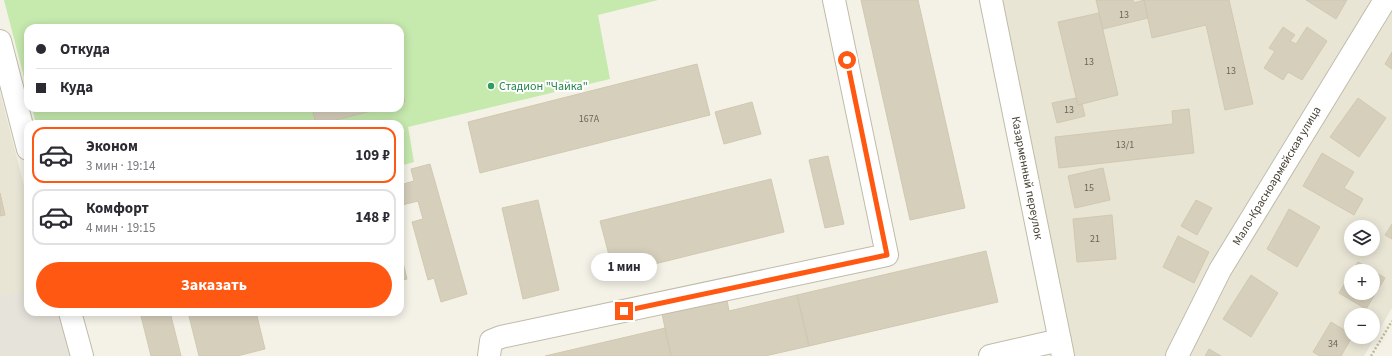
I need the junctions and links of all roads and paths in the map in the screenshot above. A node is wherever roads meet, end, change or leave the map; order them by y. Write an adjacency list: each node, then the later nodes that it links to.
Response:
1 (834, 0): 10 (street)
2 (991, 0): 8 (street, Казарменный переулок)
3 (1385, 0): 12 (street, Мало-Красноармейская улица)
4 (0, 41): 5 (street)
5 (24, 134)
6 (71, 316): 9 (street)
7 (1392, 321): 13 (path)
8 (1062, 348): 11 (street)
9 (82, 356)
10 (490, 356)
11 (990, 356)
12 (1177, 356)
13 (1371, 356)

